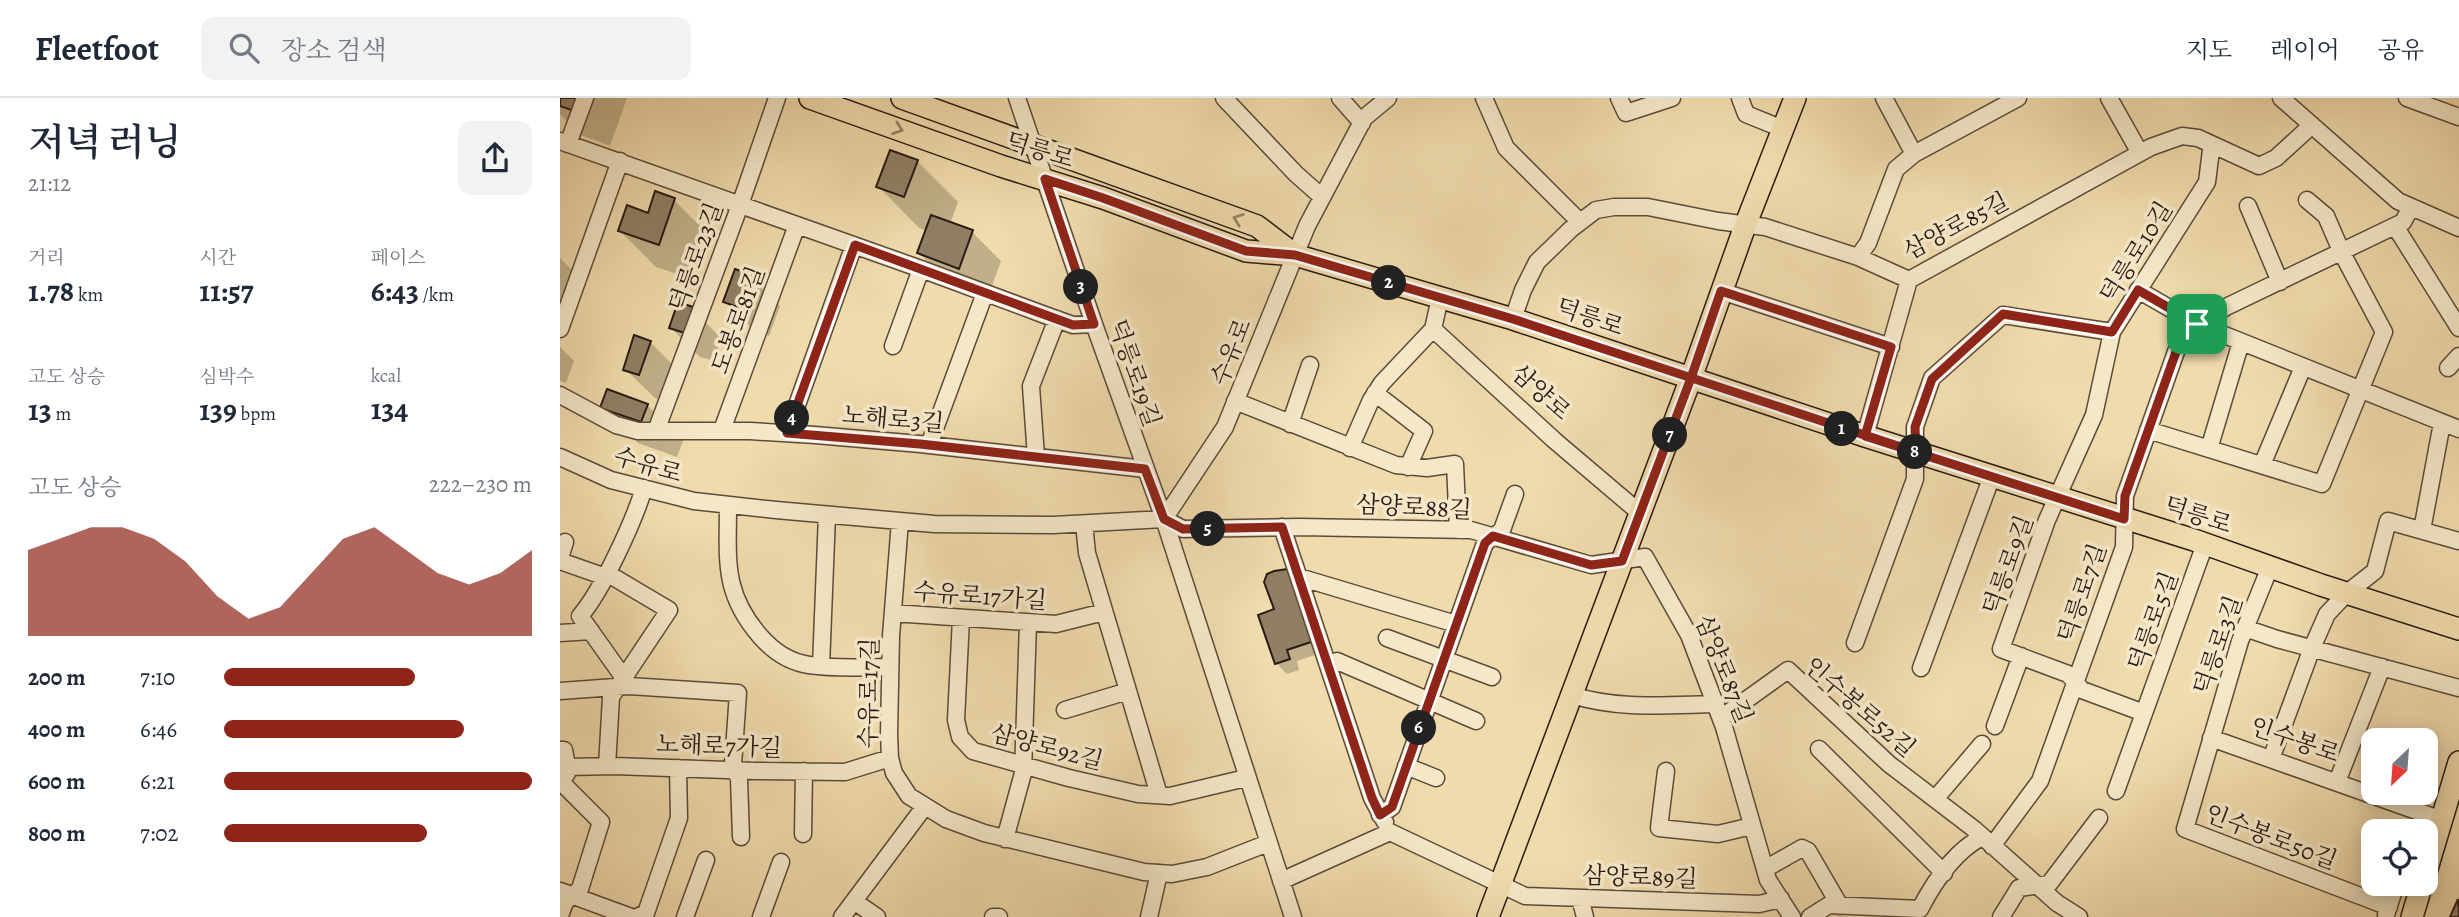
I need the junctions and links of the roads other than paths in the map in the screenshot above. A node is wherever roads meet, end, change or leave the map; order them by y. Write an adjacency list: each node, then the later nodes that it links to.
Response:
1 (585, 98): 23 (street)
2 (777, 98): 31 (street, 덕릉로23길)
3 (810, 98): 28 (main road, 덕릉로, one-way to 28)
4 (902, 98): 28 (main road, 덕릉로)
5 (1017, 98): 28 (street, 덕릉로19길)
6 (1224, 98): 29 (street)
7 (1340, 98): 20 (street)
8 (1388, 98): 20 (street, 수유로)
9 (1484, 98): 34 (street)
10 (1619, 98): 11 (street)
11 (1672, 98)
12 (1740, 98): 22 (street)
13 (1795, 98): 22 (main road)
14 (1884, 98): 26 (street)
15 (2018, 98): 26 (street)
16 (2109, 98): 25 (street)
17 (2281, 98): 21 (street)
18 (2407, 98): 19 (street)
19 (2459, 117)
20 (1362, 123): 29 (street, 수유로)
21 (2312, 125): 25 (street, 삼양로85길); 33 (street)
22 (1783, 129): 36 (main road)
23 (564, 143): 27 (street)
24 (2211, 150): 46 (street, 덕릉로10길)
25 (2140, 153): 44 (street, 삼양로85길)
26 (1914, 154): 42 (street)
27 (620, 161): 31 (street); 55 (street)
28 (1039, 162): 41 (main road, 덕릉로, one-way to 28); 41 (main road, 덕릉로); 52 (street, 덕릉로19길)
29 (1322, 197): 41 (street, 수유로)
30 (2307, 200): 40 (street)
31 (740, 205): 35 (street); 73 (street, 덕릉로23길)
32 (2248, 206): 45 (street)
33 (2411, 207): 37 (street); 38 (street)
34 (1580, 222): 36 (street); 51 (street)
35 (797, 225): 39 (street); 71 (street, 도봉로81길)
36 (1745, 226): 42 (street, 삼양로85길); 47 (main road)
37 (2395, 226): 40 (street); 54 (street)
38 (2459, 228)
39 (855, 245): 43 (street); 74 (street)
40 (2342, 253): 45 (street); 64 (street)
41 (1295, 255): 49 (main road, 덕릉로); 67 (street, 수유로)
42 (1858, 257): 44 (street, 삼양로85길)
43 (921, 269): 48 (street); 59 (street)
44 (1909, 279): 60 (street)
45 (2280, 282): 53 (street)
46 (2138, 290): 53 (street); 57 (street, 덕릉로10길)
47 (1721, 291): 60 (street); 63 (main road)
48 (985, 293): 50 (street); 76 (street)
49 (1440, 298): 51 (main road, 덕릉로); 56 (street)
50 (1057, 319): 52 (street); 81 (street)
51 (1513, 319): 63 (main road, 덕릉로)
52 (1094, 324): 84 (street, 덕릉로19길)
53 (2197, 324): 58 (street); 72 (street, 덕릉로7길)
54 (2459, 328)
55 (560, 329)
56 (1433, 329): 65 (street); 90 (street, 삼양로)
57 (2112, 332): 79 (street); 88 (street, 덕릉로10길)
58 (2241, 342): 62 (street); 78 (street)
59 (893, 346)
60 (1891, 347): 75 (street)
61 (1310, 365): 69 (street)
62 (2303, 368): 64 (street); 82 (street)
63 (1691, 378): 75 (main road, 덕릉로); 90 (main road)
64 (2360, 391): 68 (street); 82 (street)
65 (1376, 393): 77 (street); 83 (street)
66 (560, 395): 73 (street, 노해로3길)
67 (1235, 401): 69 (street); 92 (street, 수유로)
68 (2442, 423): 70 (street); 98 (street)
69 (1290, 424): 77 (street)
70 (2459, 429)
71 (722, 430): 73 (street, 노해로3길); 74 (street, 노해로3길)
72 (2148, 430): 78 (street); 93 (street, 덕릉로7길)
73 (656, 431)
74 (787, 433): 76 (street, 노해로3길)
75 (1865, 436): 79 (main road, 덕릉로)
76 (929, 445): 81 (street, 노해로3길)
77 (1350, 448): 83 (street)
78 (2209, 449): 82 (street)
79 (1916, 452): 85 (main road, 덕릉로); 119 (street)
80 (560, 457): 86 (street, 수유로)
81 (1036, 457): 84 (street, 노해로3길)
82 (2262, 465)
83 (1408, 467): 97 (street)
84 (1145, 469): 92 (street, 덕릉로19길)
85 (1992, 476): 88 (main road, 덕릉로); 128 (street)
86 (644, 488): 89 (street, 수유로); 106 (street)
87 (1515, 494): 99 (street)
88 (2058, 498): 93 (main road, 덕릉로); 121 (street, 덕릉로9길)
89 (728, 505): 91 (street, 수유로); 125 (street)
90 (1640, 513): 104 (main road)
91 (827, 515): 94 (street, 수유로); 125 (street)
92 (1164, 519): 95 (street, 수유로); 96 (street, 삼양로88길); 157 (street)
93 (2124, 519): 102 (main road, 덕릉로); 130 (street, 덕릉로7길)
94 (900, 521): 95 (street, 수유로); 110 (street, 수유로17길)
95 (1084, 524): 109 (street)
96 (1282, 527): 97 (street, 삼양로88길); 107 (street)
97 (1458, 530): 99 (street, 삼양로88길)
98 (2422, 530): 100 (street); 108 (street)
99 (1493, 536): 104 (street, 삼양로88길); 113 (street)
100 (2459, 541)
101 (565, 542): 103 (street)
102 (2205, 544): 105 (main road, 덕릉로); 139 (street, 덕릉로5길)
103 (560, 560): 106 (street)
104 (1622, 561): 135 (main road); 138 (street, 삼양로87길)
105 (2270, 567): 108 (main road, 덕릉로); 114 (street, 덕릉로3길)
106 (605, 575): 116 (street); 131 (street)
107 (1299, 577): 113 (street); 124 (street)
108 (2347, 593): 115 (main road, 덕릉로); 120 (street)
109 (1104, 612): 112 (street, 수유로17가길); 134 (street)
110 (893, 613): 111 (street, 수유로17가길); 126 (street, 수유로17길)
111 (961, 618): 112 (street, 수유로17가길); 149 (street, 삼양로92길)
112 (1028, 622): 149 (street)
113 (1456, 624): 123 (street)
114 (2245, 628): 120 (street); 142 (street, 덕릉로3길)
115 (2459, 629)
116 (591, 631): 117 (street); 131 (street)
117 (560, 633)
118 (1387, 638): 123 (street)
119 (1855, 643)
120 (2312, 648): 127 (street); 147 (street)
121 (2001, 649): 122 (street, 덕릉로7길)
122 (2021, 656): 130 (street, 덕릉로7길); 141 (street, 덕릉로7길)
123 (1443, 660): 129 (street); 136 (street)
124 (1328, 664): 136 (street); 165 (street)
125 (821, 666): 126 (street)
126 (890, 667): 146 (street, 수유로17길)
127 (2382, 667): 132 (street); 159 (street)
128 (1921, 668)
129 (1492, 677)
130 (2074, 681): 139 (street); 175 (street, 덕릉로7길)
131 (621, 683): 133 (street); 150 (street); 154 (street)
132 (2459, 688)
133 (560, 691)
134 (1128, 691): 137 (street); 162 (street)
135 (1572, 695): 138 (street); 184 (main road)
136 (1428, 701): 140 (street); 151 (street)
137 (1065, 710)
138 (1719, 711): 163 (street, 인수봉로52길); 169 (street, 삼양로87길)
139 (2144, 713): 161 (street, 덕릉로5길)
140 (1476, 721)
141 (1995, 726)
142 (2211, 738): 147 (street, 인수봉로); 192 (street, 인수봉로50길)
143 (1982, 744): 163 (street)
144 (1819, 749): 181 (street)
145 (560, 750): 152 (street)
146 (890, 758): 155 (street, 노해로7가길); 164 (street, 수유로17길)
147 (2271, 760): 159 (street, 인수봉로)
148 (2459, 762): 167 (main road)
149 (1023, 765): 162 (street, 삼양로92길); 174 (street)
150 (607, 766): 152 (street, 노해로7가길); 153 (street, 노해로7가길)
151 (1406, 766): 158 (street); 165 (street)
152 (567, 767): 160 (street)
153 (678, 768): 154 (street, 노해로7가길); 195 (street)
154 (735, 770): 155 (street, 노해로7가길); 173 (street)
155 (804, 771): 172 (street)
156 (1665, 771): 169 (street)
157 (1246, 778): 162 (street, 삼양로92길); 176 (street)
158 (1436, 778)
159 (2337, 782): 167 (street, 인수봉로)
160 (561, 784): 185 (street)
161 (2116, 791)
162 (1159, 795)
163 (1935, 799): 175 (street, 인수봉로52길)
164 (925, 806): 174 (street, 수유로17길); 189 (street)
165 (1380, 815): 170 (street)
166 (2099, 818): 183 (street)
167 (2442, 820): 168 (street); 171 (main road)
168 (2438, 821)
169 (1752, 826): 179 (street, 삼양로87길)
170 (1390, 832): 182 (street); 184 (street, 삼양로89길)
171 (2438, 833)
172 (803, 834)
173 (741, 837)
174 (1005, 838): 180 (street, 수유로17길)
175 (1987, 841): 181 (street); 183 (street, 인수봉로52길)
176 (1268, 843): 180 (street, 수유로17길); 182 (street)
177 (706, 860): 196 (street)
178 (781, 862): 197 (street)
179 (1765, 869): 188 (street, 삼양로87길); 191 (street)
180 (1159, 873): 202 (street)
181 (1944, 873): 191 (street)
182 (1281, 881): 203 (street)
183 (2036, 884): 209 (street); 210 (street, 인수봉로52길)
184 (1500, 885): 187 (street, 삼양로89길); 204 (main road)
185 (566, 894): 193 (street); 194 (street)
186 (2418, 896): 211 (main road)
187 (1580, 898): 190 (street, 삼양로89길); 205 (street)
188 (1781, 899): 190 (street, 삼양로89길); 207 (street, 삼양로87길)
189 (854, 901): 198 (street); 199 (street)
190 (1705, 902): 206 (street)
191 (1840, 906): 208 (street)
192 (2387, 912)
193 (560, 916)
194 (631, 917)
195 (637, 917)
196 (685, 917)
197 (761, 917)
198 (842, 917)
199 (877, 917)
200 (993, 917): 201 (street)
201 (999, 917)
202 (1149, 917)
203 (1293, 917)
204 (1488, 917)
205 (1585, 917)
206 (1697, 917)
207 (1792, 917)
208 (1810, 917)
209 (2001, 917)
210 (2079, 917)
211 (2412, 917)

